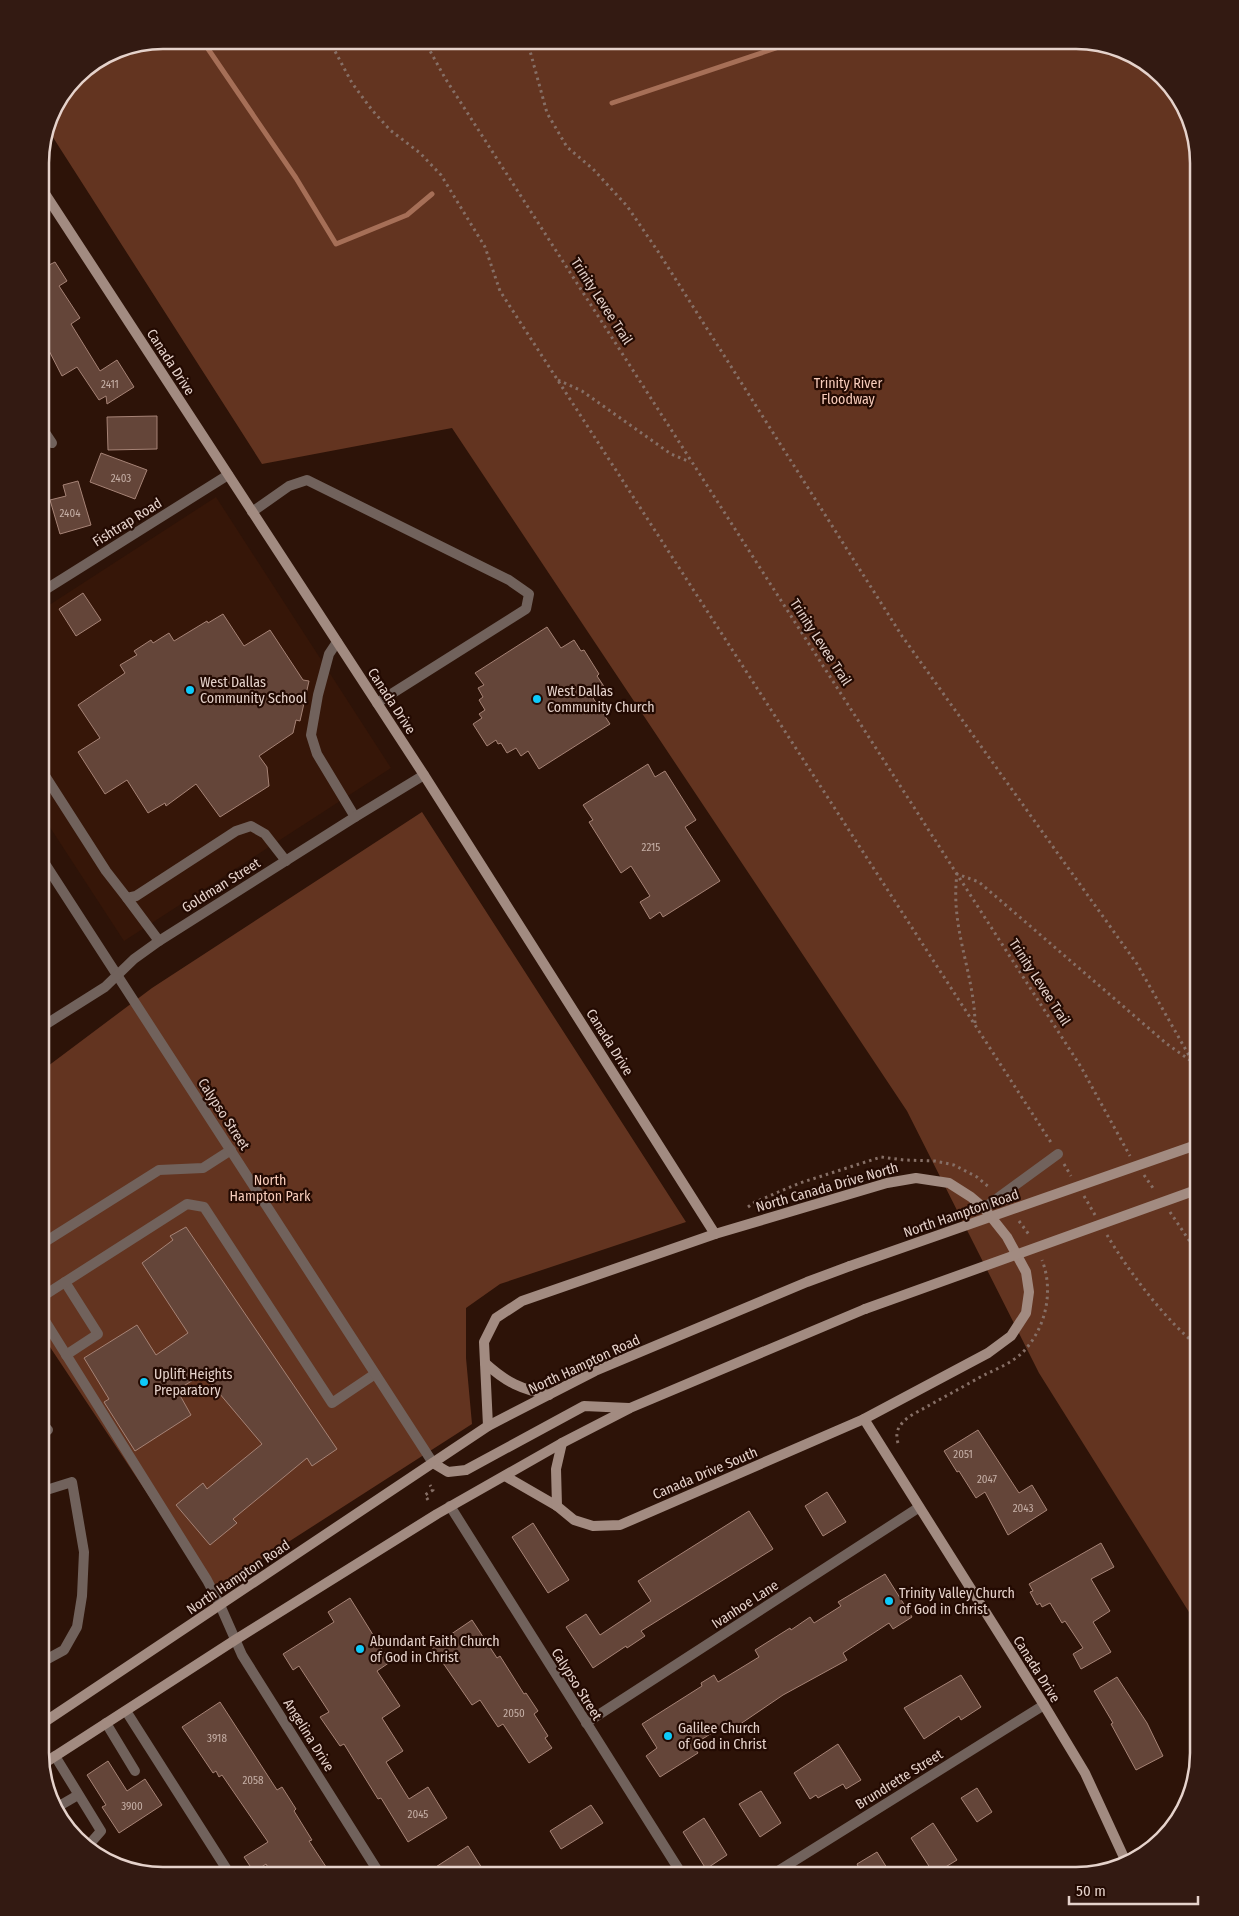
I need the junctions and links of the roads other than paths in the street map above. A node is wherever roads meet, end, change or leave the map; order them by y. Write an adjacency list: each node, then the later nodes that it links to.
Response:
1 (49, 200): 4 (street, Canada Drive)
2 (49, 438): 3 (street)
3 (52, 443)
4 (228, 475): 5 (street, Canada Drive); 6 (street, Fishtrap Road)
5 (252, 512): 7 (street, Canada Drive); 8 (street)
6 (49, 587)
7 (337, 642): 8 (street, Canada Drive); 11 (street)
8 (377, 704): 9 (street, Canada Drive)
9 (424, 775): 11 (street, Goldman Street); 23 (street, Canada Drive)
10 (49, 782): 14 (street)
11 (355, 817): 12 (street, Goldman Street)
12 (286, 861): 14 (street); 15 (street, Goldman Street)
13 (49, 870): 16 (street, Calypso Street)
14 (127, 898): 15 (street)
15 (159, 941): 16 (street, Goldman Street)
16 (117, 975): 17 (street, Goldman Street); 19 (street, Calypso Street)
17 (49, 1022)
18 (1190, 1147): 31 (street, North Hampton Road, bridge)
19 (231, 1150): 24 (street); 30 (street, Calypso Street)
20 (1058, 1154): 22 (street)
21 (1190, 1192): 32 (street, bridge)
22 (984, 1208): 23 (street, North Canada Drive North); 33 (street, North Canada Drive North)
23 (715, 1234): 29 (street)
24 (49, 1239)
25 (65, 1282): 26 (street); 28 (street); 30 (street)
26 (49, 1292)
27 (49, 1328): 28 (street, Angelina Drive)
28 (66, 1355): 42 (street, Angelina Drive)
29 (485, 1363): 31 (street); 34 (street)
30 (375, 1374): 36 (street, Calypso Street)
31 (549, 1395): 34 (street, North Hampton Road)
32 (630, 1408): 35 (street); 36 (street)
33 (864, 1419): 40 (street, Canada Drive South); 41 (street, Canada Drive)
34 (488, 1426): 36 (street, North Hampton Road)
35 (562, 1443): 37 (street); 40 (street)
36 (433, 1463): 42 (street, North Hampton Road)
37 (504, 1476): 39 (street); 40 (street, Canada Drive South)
38 (49, 1489): 44 (street)
39 (450, 1506): 43 (street); 49 (street, Calypso Street)
40 (557, 1506)
41 (918, 1508): 45 (street, Canada Drive); 49 (street, Ivanhoe Lane)
42 (220, 1605): 43 (street, Angelina Drive); 47 (street, North Hampton Road)
43 (236, 1640): 46 (street); 58 (street, Angelina Drive)
44 (49, 1658)
45 (1044, 1705): 56 (street, Canada Drive); 60 (street, Brundrette Street)
46 (126, 1711): 48 (street); 57 (street)
47 (49, 1719)
48 (106, 1723): 50 (street); 52 (street)
49 (586, 1723): 59 (street, Calypso Street)
50 (54, 1756): 51 (street); 53 (street)
51 (49, 1759)
52 (135, 1771)
53 (78, 1795): 54 (street); 55 (street)
54 (61, 1805)
55 (91, 1842)
56 (1124, 1857)
57 (224, 1867)
58 (375, 1867)
59 (677, 1867)
60 (784, 1867)

